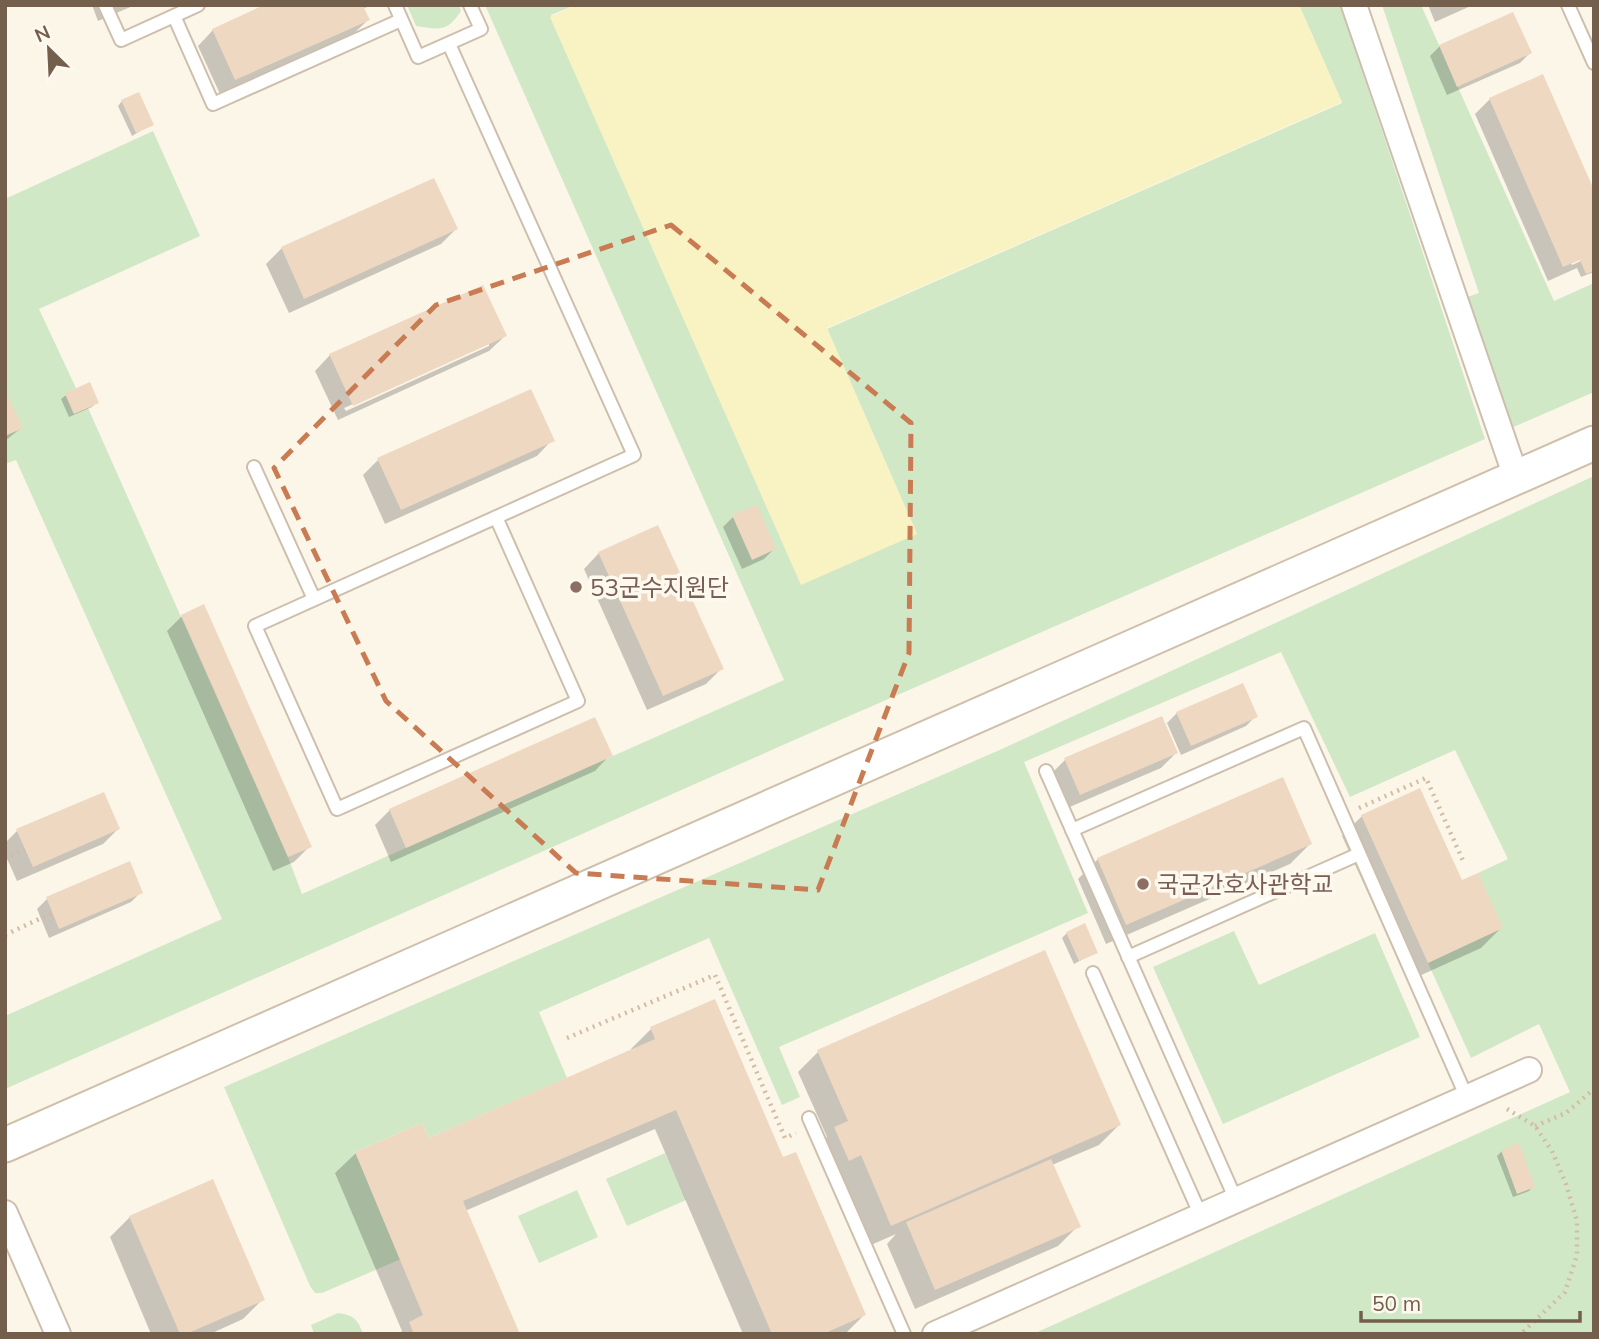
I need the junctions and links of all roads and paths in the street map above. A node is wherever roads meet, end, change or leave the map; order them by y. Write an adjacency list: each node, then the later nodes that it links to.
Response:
1 (105, 5): 7 (lane)
2 (198, 5): 7 (lane)
3 (395, 5): 8 (lane)
4 (470, 5): 9 (lane)
5 (1354, 5): 13 (street)
6 (1568, 5): 10 (lane)
7 (174, 16): 8 (lane)
8 (401, 20): 9 (lane)
9 (449, 44): 14 (lane)
10 (1594, 63)
11 (1594, 443): 13 (street)
12 (254, 467): 15 (lane)
13 (1516, 477): 34 (street)
14 (496, 517): 15 (lane); 15 (lane)
15 (314, 599)
16 (1046, 771): 18 (lane)
17 (1343, 815): 18 (lane); 20 (lane); 22 (path)
18 (1072, 830): 25 (lane)
19 (25, 850): 21 (path)
20 (1359, 854): 25 (lane); 30 (lane)
21 (5, 859)
22 (1464, 863)
23 (52, 913): 24 (path)
24 (5, 935)
25 (1128, 957): 35 (lane)
26 (1093, 973): 37 (lane)
27 (567, 1038): 32 (path)
28 (1529, 1070): 30 (street)
29 (1594, 1090): 33 (path)
30 (1467, 1098): 35 (street)
31 (1506, 1109): 33 (path)
32 (811, 1122): 39 (lane)
33 (1535, 1126): 41 (path)
34 (5, 1145)
35 (1236, 1200): 37 (street)
36 (5, 1213): 38 (street)
37 (1201, 1216): 40 (street)
38 (58, 1334)
39 (904, 1334)
40 (935, 1334)
41 (1521, 1334)

